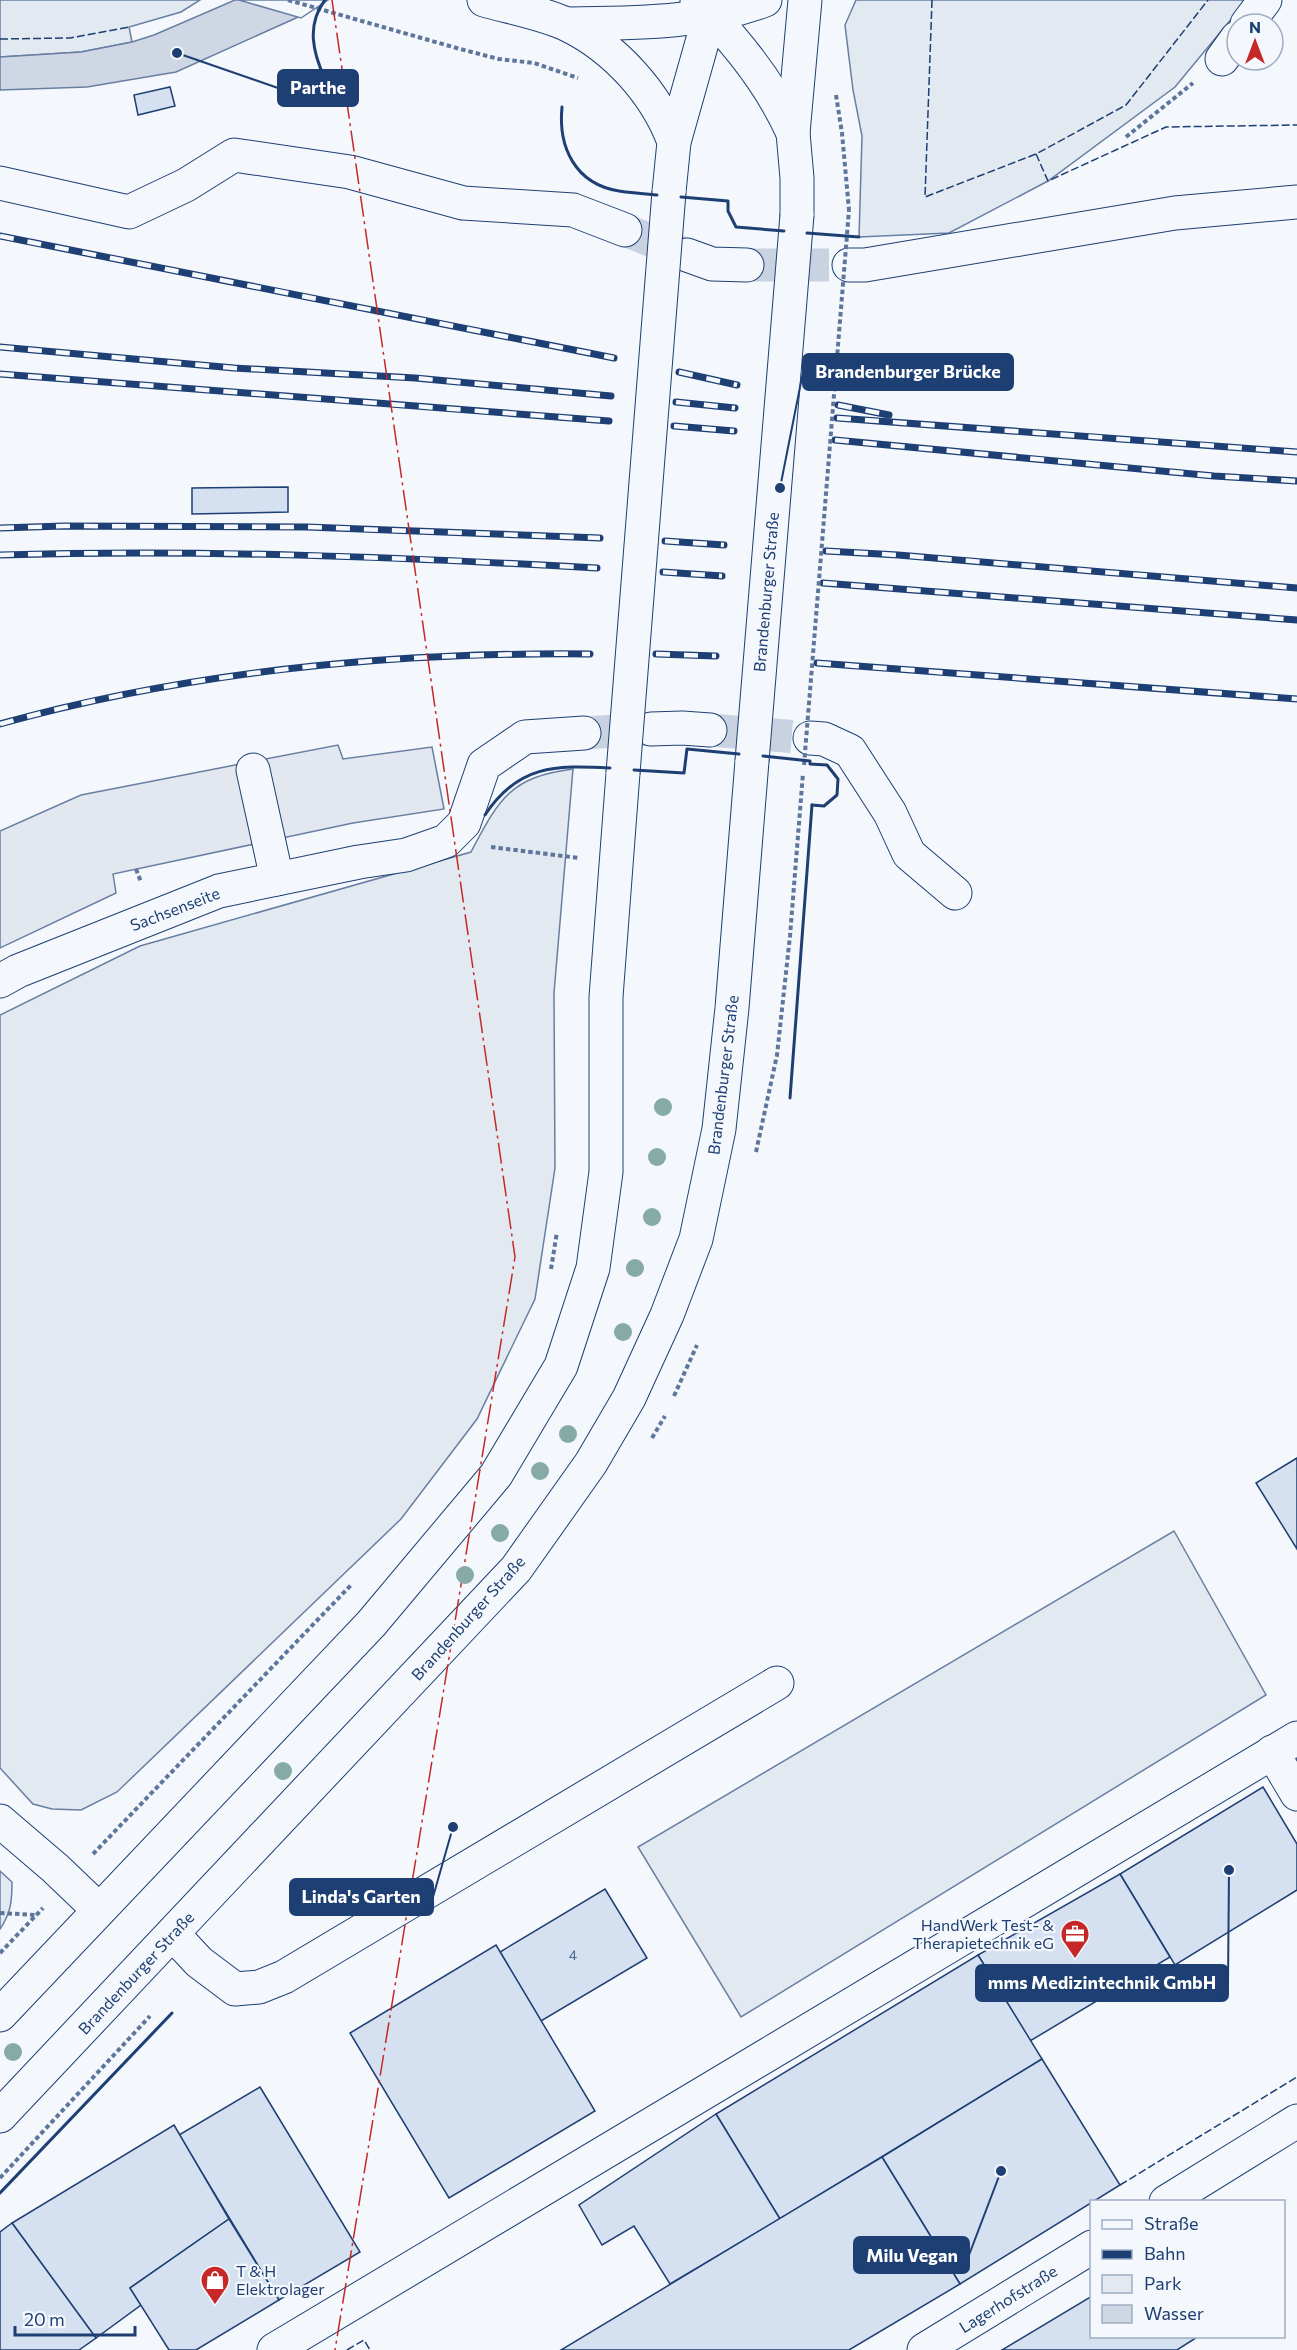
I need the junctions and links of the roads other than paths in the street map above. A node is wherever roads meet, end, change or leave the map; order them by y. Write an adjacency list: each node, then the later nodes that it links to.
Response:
1 (484, 0): 5 (main road)
2 (765, 0): 4 (main road)
3 (805, 0): 6 (main road, Brandenburger Straße)
4 (706, 5): 5 (main road); 6 (main road); 7 (main road)
5 (567, 24): 7 (main road)
6 (793, 133): 27 (main road, Brandenburger Straße, bridge)
7 (674, 142): 26 (main road, bridge)
8 (0, 183): 10 (main road)
9 (1297, 202): 13 (main road)
10 (625, 230)
11 (687, 255): 12 (main road)
12 (747, 265)
13 (849, 265)
14 (651, 729): 15 (main road)
15 (710, 730)
16 (584, 734): 19 (main road, Sachsenseite)
17 (807, 751): 20 (main road)
18 (253, 770): 19 (main road)
19 (277, 879): 21 (main road, Sachsenseite)
20 (955, 893)
21 (0, 981)
22 (777, 1683): 27 (main road)
23 (1285, 1745): 24 (main road); 33 (main road)
24 (1297, 1794)
25 (0, 1821): 26 (main road)
26 (99, 1910): 28 (main road)
27 (173, 1934): 29 (main road, Brandenburger Straße)
28 (0, 2015)
29 (0, 2116)
30 (1297, 2121): 31 (main road)
31 (1169, 2200)
32 (1090, 2248): 34 (main road, Lagerhofstraße)
33 (274, 2350)
34 (924, 2350)

